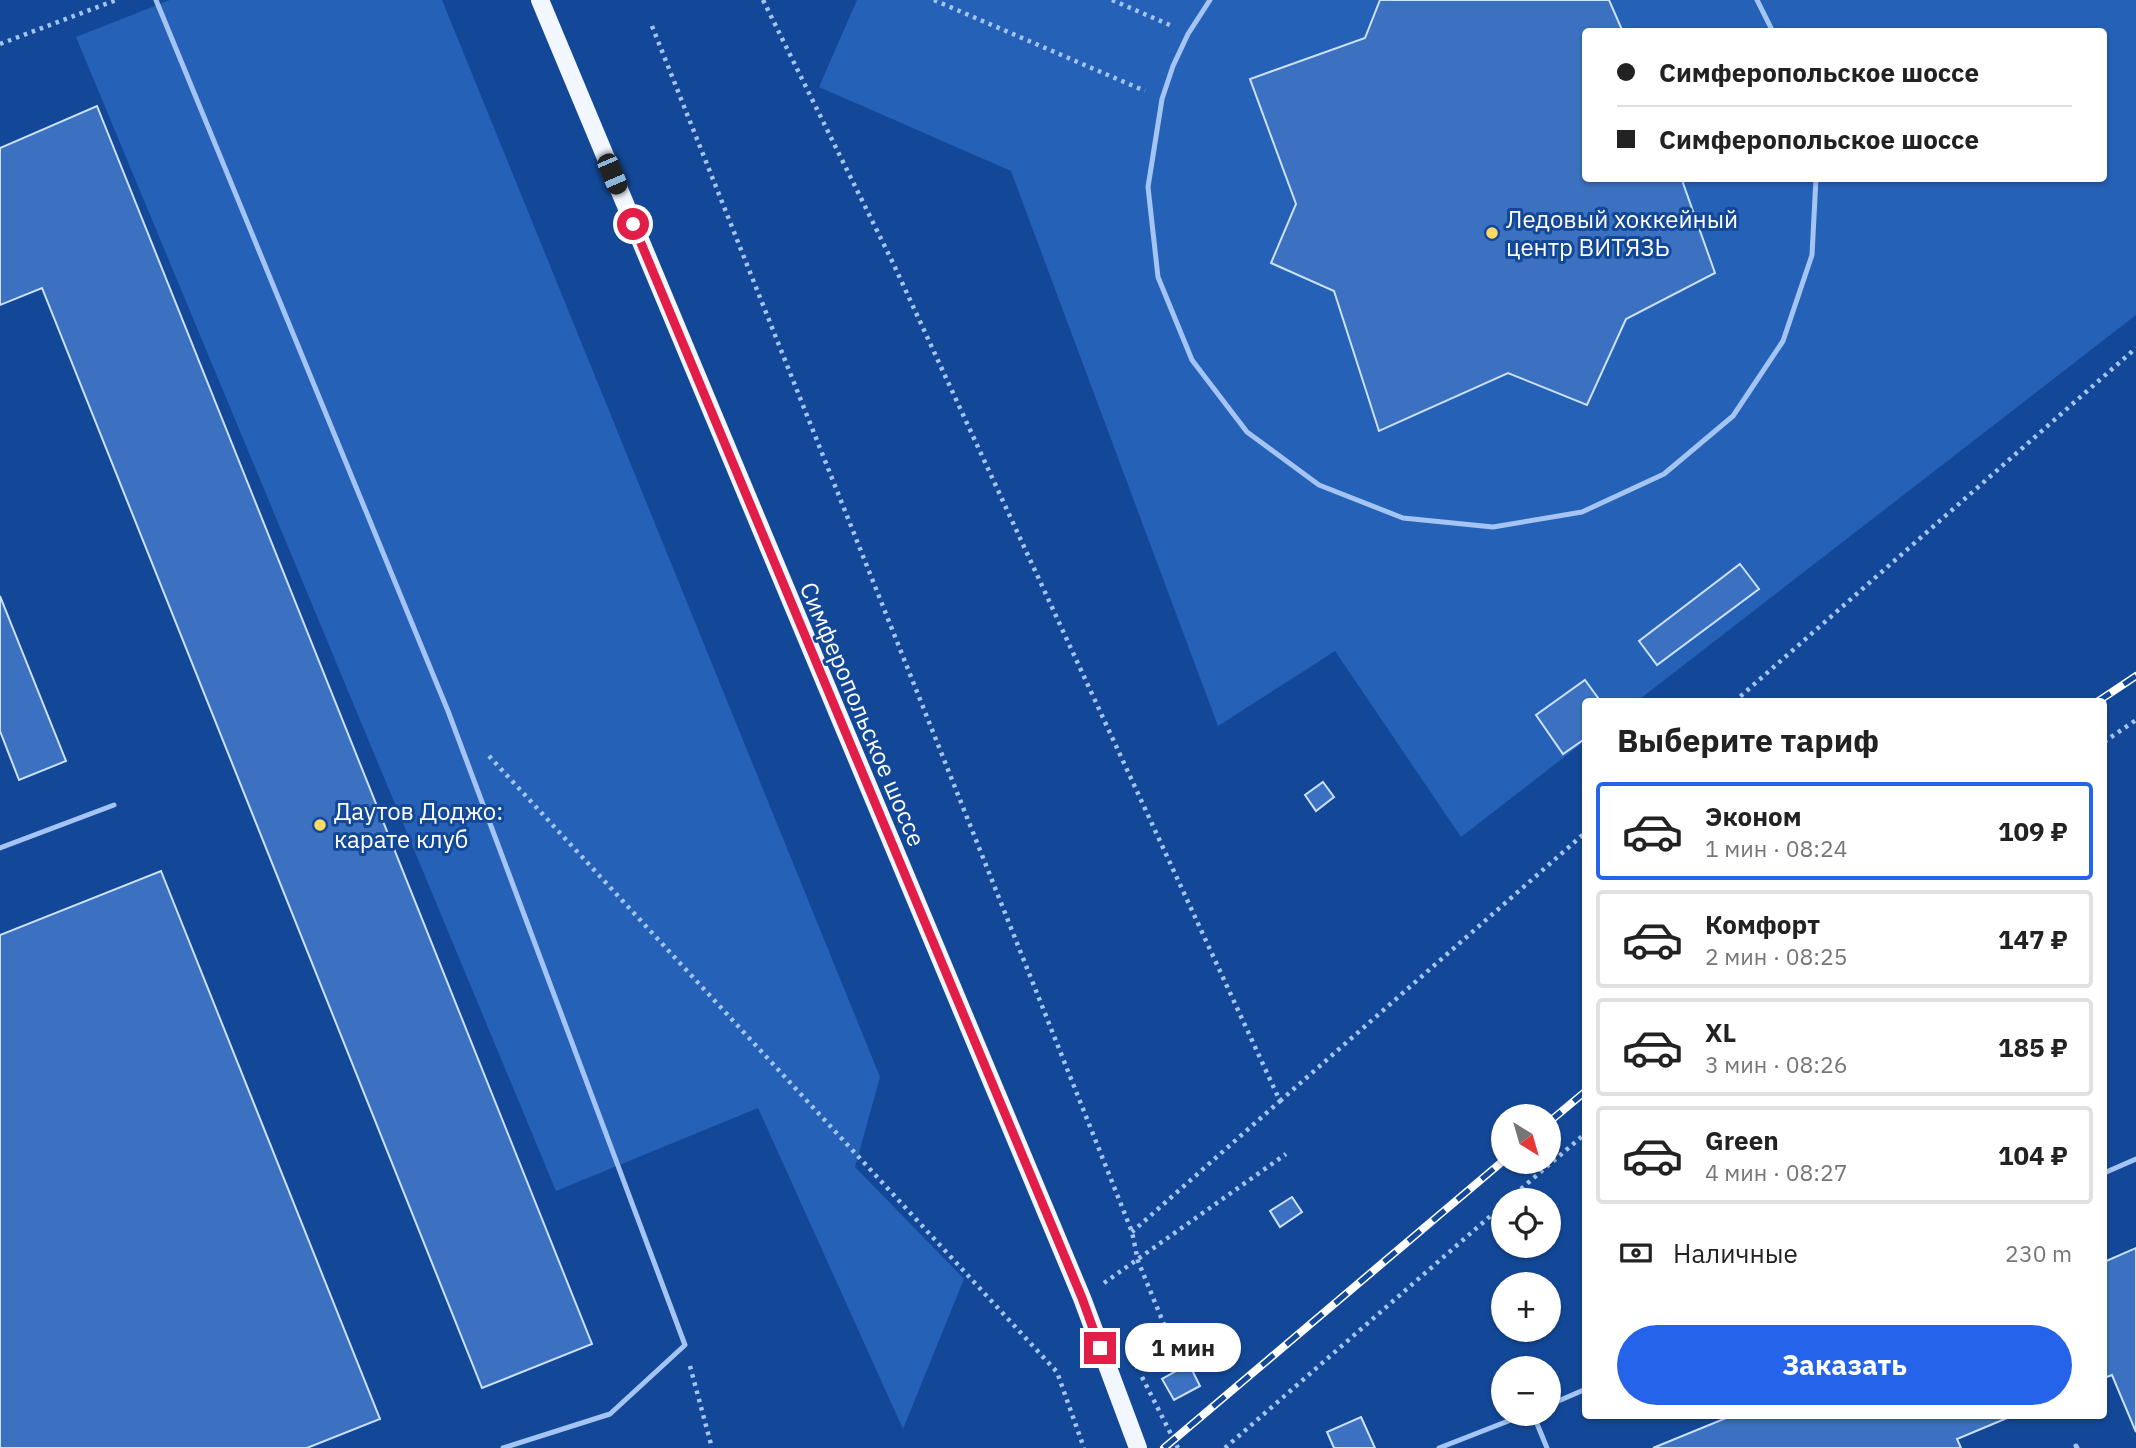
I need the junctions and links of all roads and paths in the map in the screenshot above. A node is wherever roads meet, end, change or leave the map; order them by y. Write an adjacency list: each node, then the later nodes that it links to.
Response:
1 (116, 0): 12 (path)
2 (156, 0): 33 (lane)
3 (540, 0): 32 (main road, Симферопольское шоссе)
4 (763, 0): 23 (path)
5 (934, 0): 13 (path)
6 (1112, 0): 11 (path)
7 (1210, 0): 11 (lane)
8 (1757, 0): 10 (lane)
9 (652, 26): 30 (path)
10 (1771, 28)
11 (1188, 34): 13 (lane)
12 (0, 44)
13 (1162, 99): 14 (lane)
14 (1816, 182)
15 (2136, 348): 16 (path)
16 (1739, 698)
17 (2136, 720): 18 (path)
18 (2107, 740)
19 (485, 752): 40 (path)
20 (114, 804): 22 (lane)
21 (1582, 836): 23 (path)
22 (0, 848)
23 (1280, 1101): 30 (path)
24 (1582, 1136): 28 (path)
25 (1286, 1154): 31 (path)
26 (2136, 1159): 27 (lane)
27 (2107, 1172)
28 (1522, 1188)
29 (1491, 1215): 43 (path)
30 (1132, 1233): 31 (path)
31 (1138, 1261): 32 (path); 42 (path)
32 (1082, 1298): 41 (main road, Симферопольское шоссе)
33 (685, 1345): 38 (lane); 39 (path)
34 (1582, 1391): 35 (lane)
35 (1561, 1400)
36 (1495, 1426): 44 (lane)
37 (1538, 1426): 45 (lane)
38 (503, 1448)
39 (712, 1448)
40 (1084, 1448)
41 (1138, 1448)
42 (1178, 1448)
43 (1225, 1448)
44 (1438, 1448)
45 (1547, 1448)

